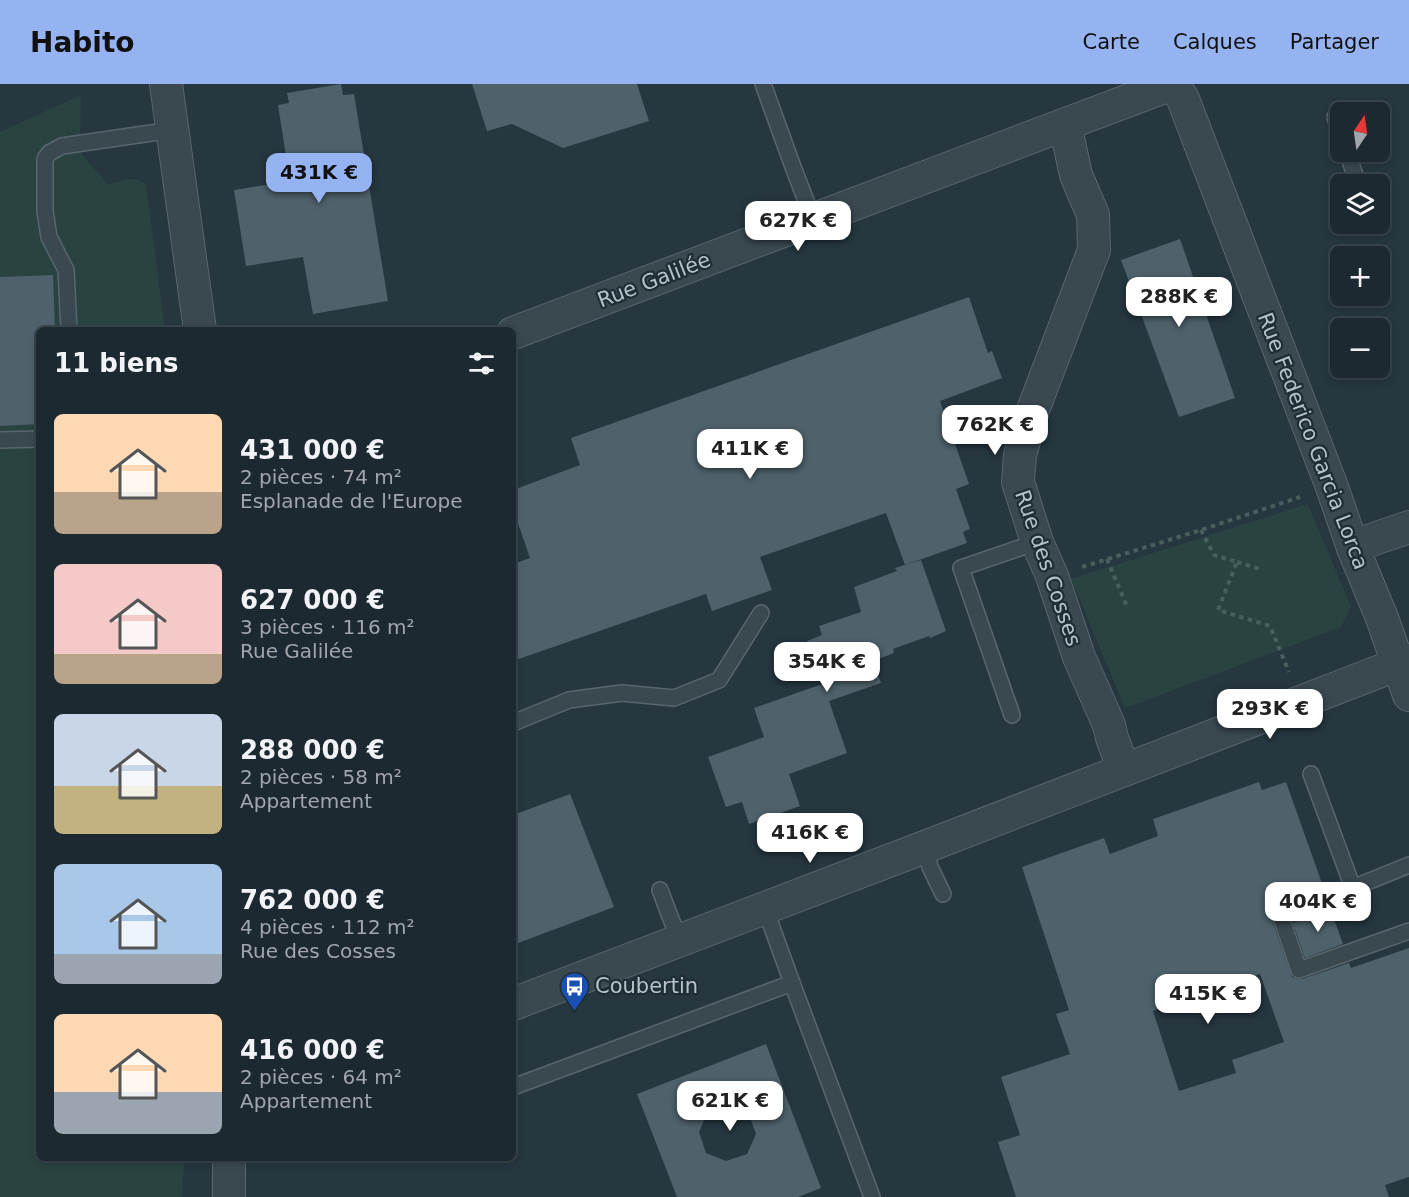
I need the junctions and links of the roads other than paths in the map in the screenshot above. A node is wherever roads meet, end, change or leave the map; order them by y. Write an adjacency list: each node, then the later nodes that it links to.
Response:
1 (166, 84): 5 (street)
2 (764, 84): 6 (lane)
3 (1173, 84): 4 (street, Rue Galilée); 14 (street, Rue Federico Garcia Lorca)
4 (1065, 124): 6 (street, Rue Galilée); 13 (street, Rue des Cosses)
5 (172, 130): 7 (lane); 8 (street)
6 (813, 219): 9 (street, Rue Galilée)
7 (69, 327)
8 (200, 327)
9 (516, 332)
10 (36, 439): 11 (lane)
11 (0, 440)
12 (1409, 527): 14 (street)
13 (1037, 542): 18 (lane); 20 (street, Rue des Cosses)
14 (1353, 548): 16 (street, Rue Federico Garcia Lorca)
15 (761, 613): 19 (lane)
16 (1404, 662): 17 (street, Rue Federico Garcia Lorca); 20 (street)
17 (1409, 696)
18 (1012, 715)
19 (516, 722)
20 (1124, 770): 22 (street)
21 (1311, 774): 24 (lane)
22 (925, 847): 26 (lane); 27 (street)
23 (1409, 865): 24 (lane)
24 (1353, 888): 28 (lane)
25 (660, 890): 29 (lane)
26 (943, 894)
27 (765, 908): 29 (street); 30 (lane)
28 (1409, 931)
29 (679, 940): 31 (street)
30 (792, 983): 32 (lane); 35 (lane)
31 (516, 1003)
32 (516, 1086)
33 (229, 1161): 34 (street)
34 (229, 1197)
35 (872, 1197)

